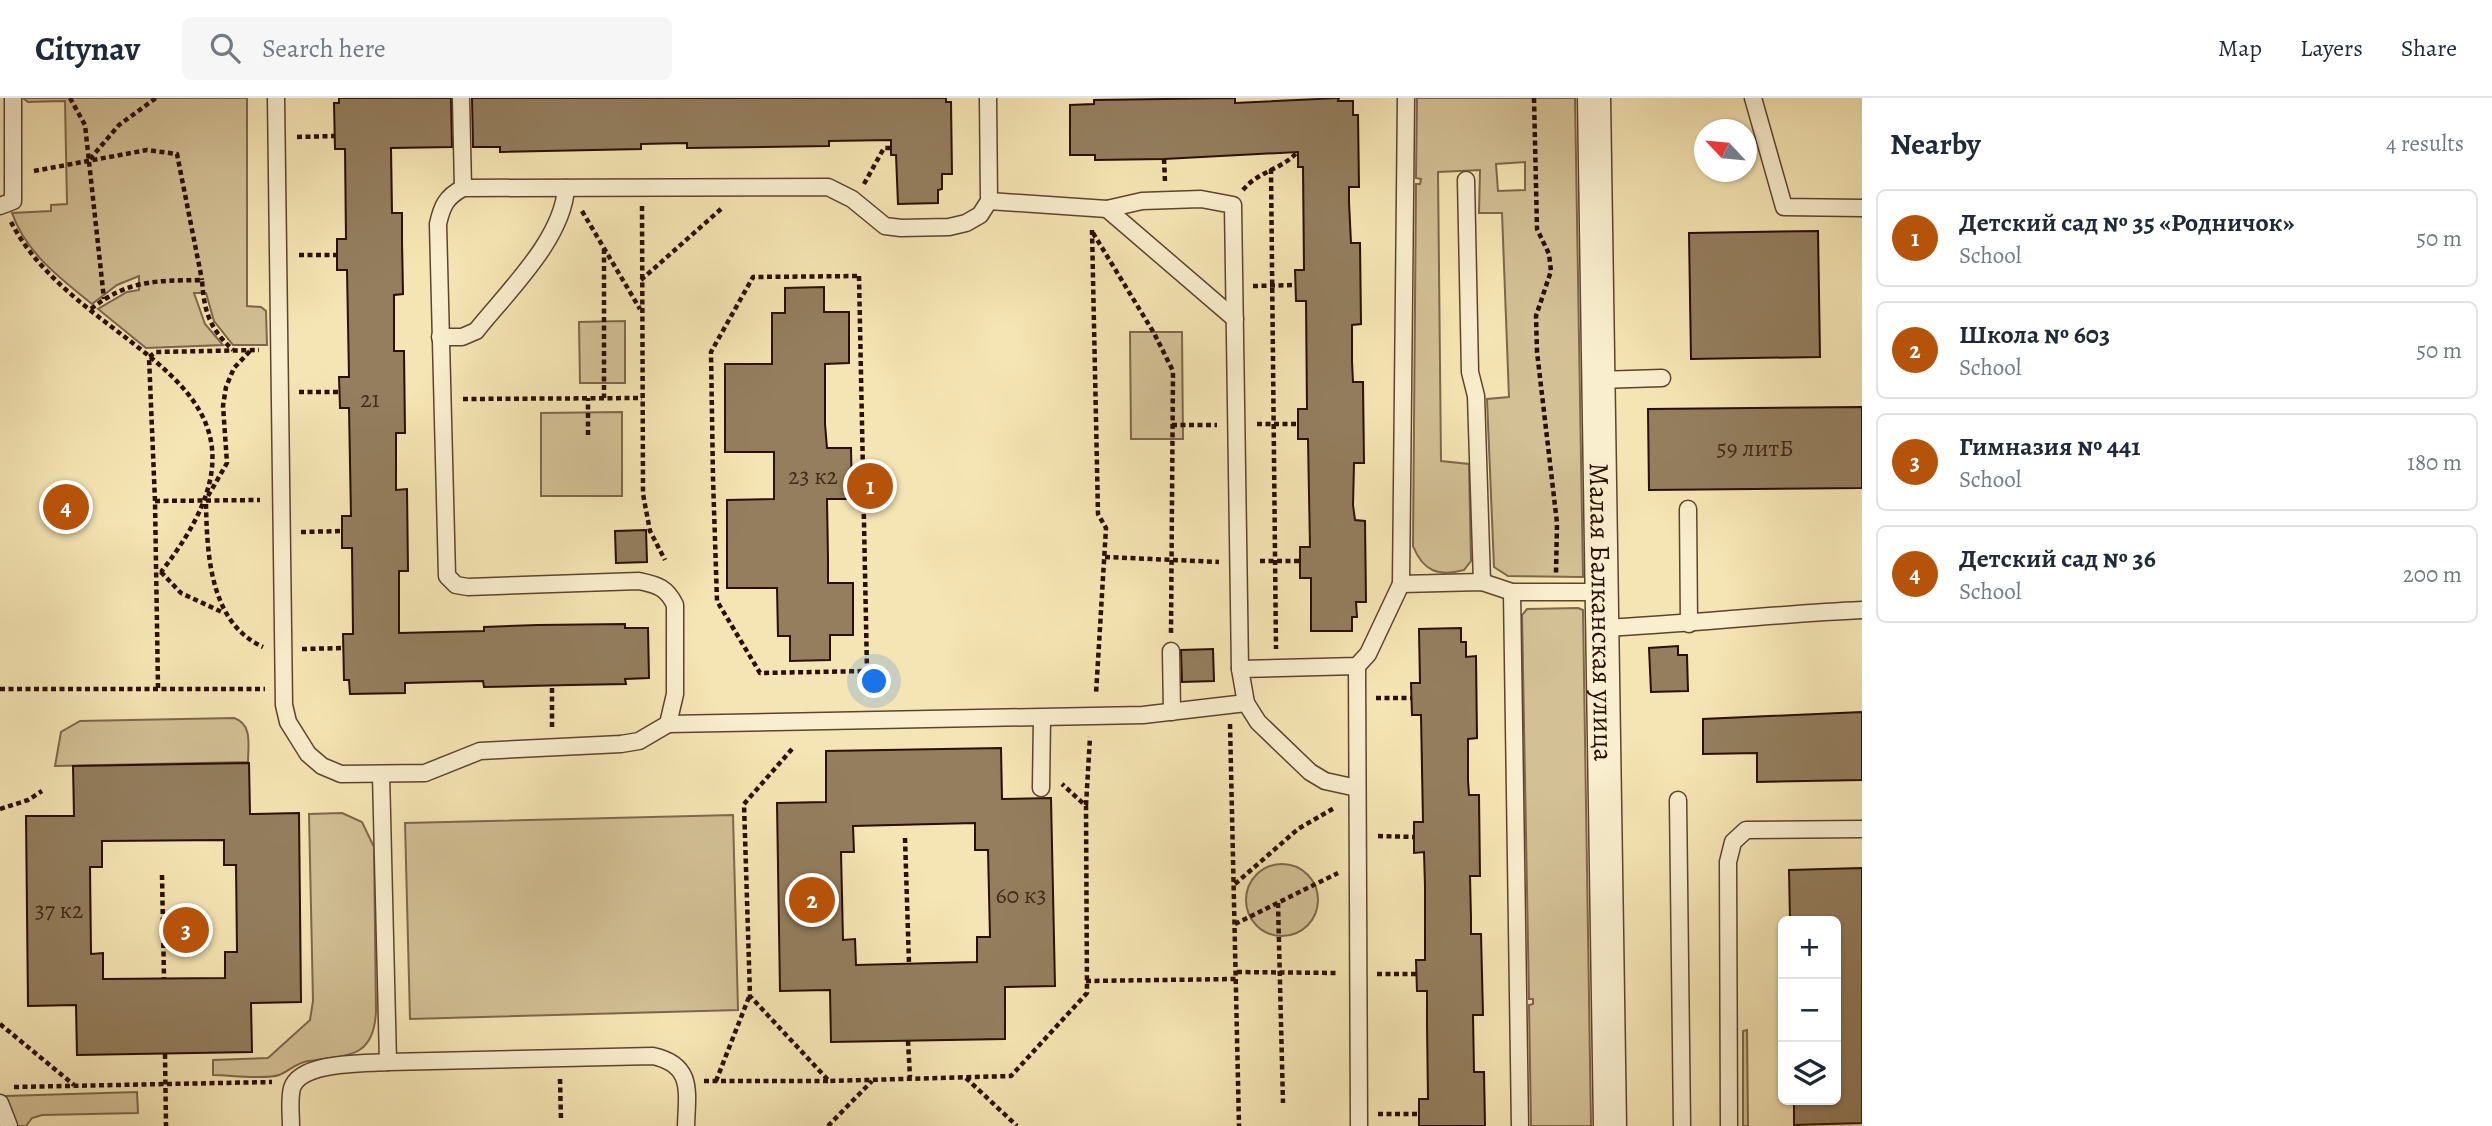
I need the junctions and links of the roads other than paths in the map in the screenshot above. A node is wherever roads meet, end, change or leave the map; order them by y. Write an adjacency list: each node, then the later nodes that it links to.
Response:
1 (13, 98): 12 (lane)
2 (276, 98): 34 (lane)
3 (461, 98): 9 (lane)
4 (988, 98): 11 (lane)
5 (1406, 98): 21 (lane)
6 (1594, 98): 18 (street, Малая Балканская улица)
7 (1753, 98): 13 (lane)
8 (1466, 180): 20 (lane)
9 (463, 188): 10 (lane); 16 (lane)
10 (566, 188): 11 (lane); 16 (lane)
11 (989, 201): 14 (lane)
12 (1, 206)
13 (1862, 208)
14 (1100, 209): 15 (lane); 15 (lane)
15 (1235, 319): 29 (lane)
16 (440, 337): 33 (lane)
17 (1662, 378): 18 (lane)
18 (1598, 380): 23 (street, Малая Балканская улица)
19 (1688, 509): 25 (lane)
20 (1482, 582): 21 (lane); 22 (lane)
21 (1401, 584): 28 (lane)
22 (1512, 592): 23 (lane); 45 (lane)
23 (1601, 592): 26 (street, Малая Балканская улица)
24 (1862, 610): 25 (lane)
25 (1689, 624): 26 (lane)
26 (1602, 628): 46 (street, Малая Балканская улица)
27 (1171, 651): 31 (lane)
28 (1357, 666): 29 (lane); 36 (lane)
29 (1240, 668): 30 (lane)
30 (1246, 703): 31 (lane); 36 (lane)
31 (1172, 712): 32 (lane)
32 (1042, 718): 33 (lane); 35 (lane)
33 (668, 724): 34 (lane)
34 (381, 774): 39 (lane)
35 (1041, 788)
36 (1357, 788): 41 (lane)
37 (1678, 800): 47 (lane)
38 (1862, 829): 48 (lane)
39 (388, 1062): 43 (lane); 44 (lane)
40 (3, 1095): 42 (lane)
41 (1359, 1120)
42 (9, 1126)
43 (291, 1126)
44 (687, 1126)
45 (1520, 1126)
46 (1610, 1126)
47 (1682, 1126)
48 (1730, 1126)

